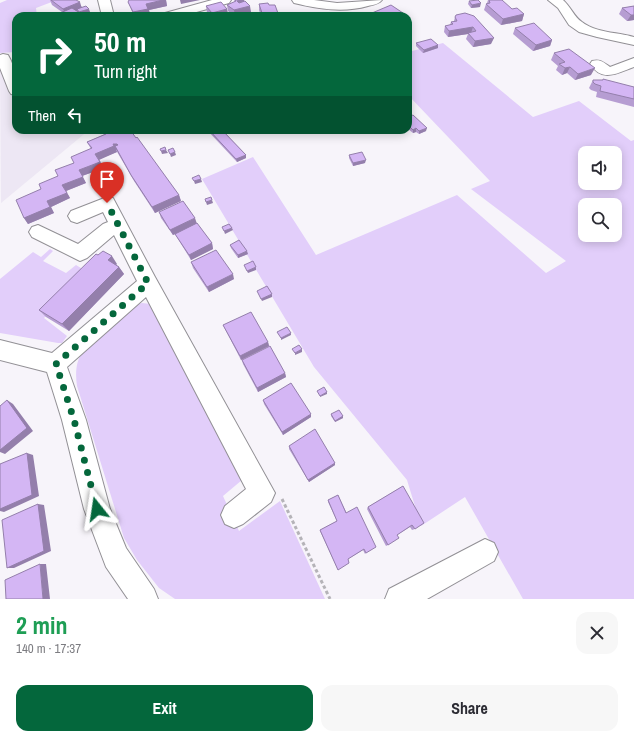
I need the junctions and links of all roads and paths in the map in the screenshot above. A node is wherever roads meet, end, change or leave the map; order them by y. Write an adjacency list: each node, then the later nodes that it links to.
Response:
1 (104, 0): 6 (street)
2 (225, 0): 7 (street)
3 (298, 0): 4 (street)
4 (376, 0)
5 (554, 0): 8 (street)
6 (107, 12)
7 (183, 12)
8 (634, 41)
9 (5, 62): 12 (street)
10 (634, 62): 11 (street)
11 (597, 64)
12 (12, 80)
13 (77, 216): 14 (street)
14 (118, 225): 15 (street); 16 (street)
15 (38, 232)
16 (148, 283): 18 (street); 19 (street)
17 (0, 350): 18 (street)
18 (56, 364): 22 (street)
19 (262, 493): 20 (street); 23 (path)
20 (234, 514)
21 (484, 552): 24 (street)
22 (144, 599)
23 (330, 599)
24 (399, 599)

